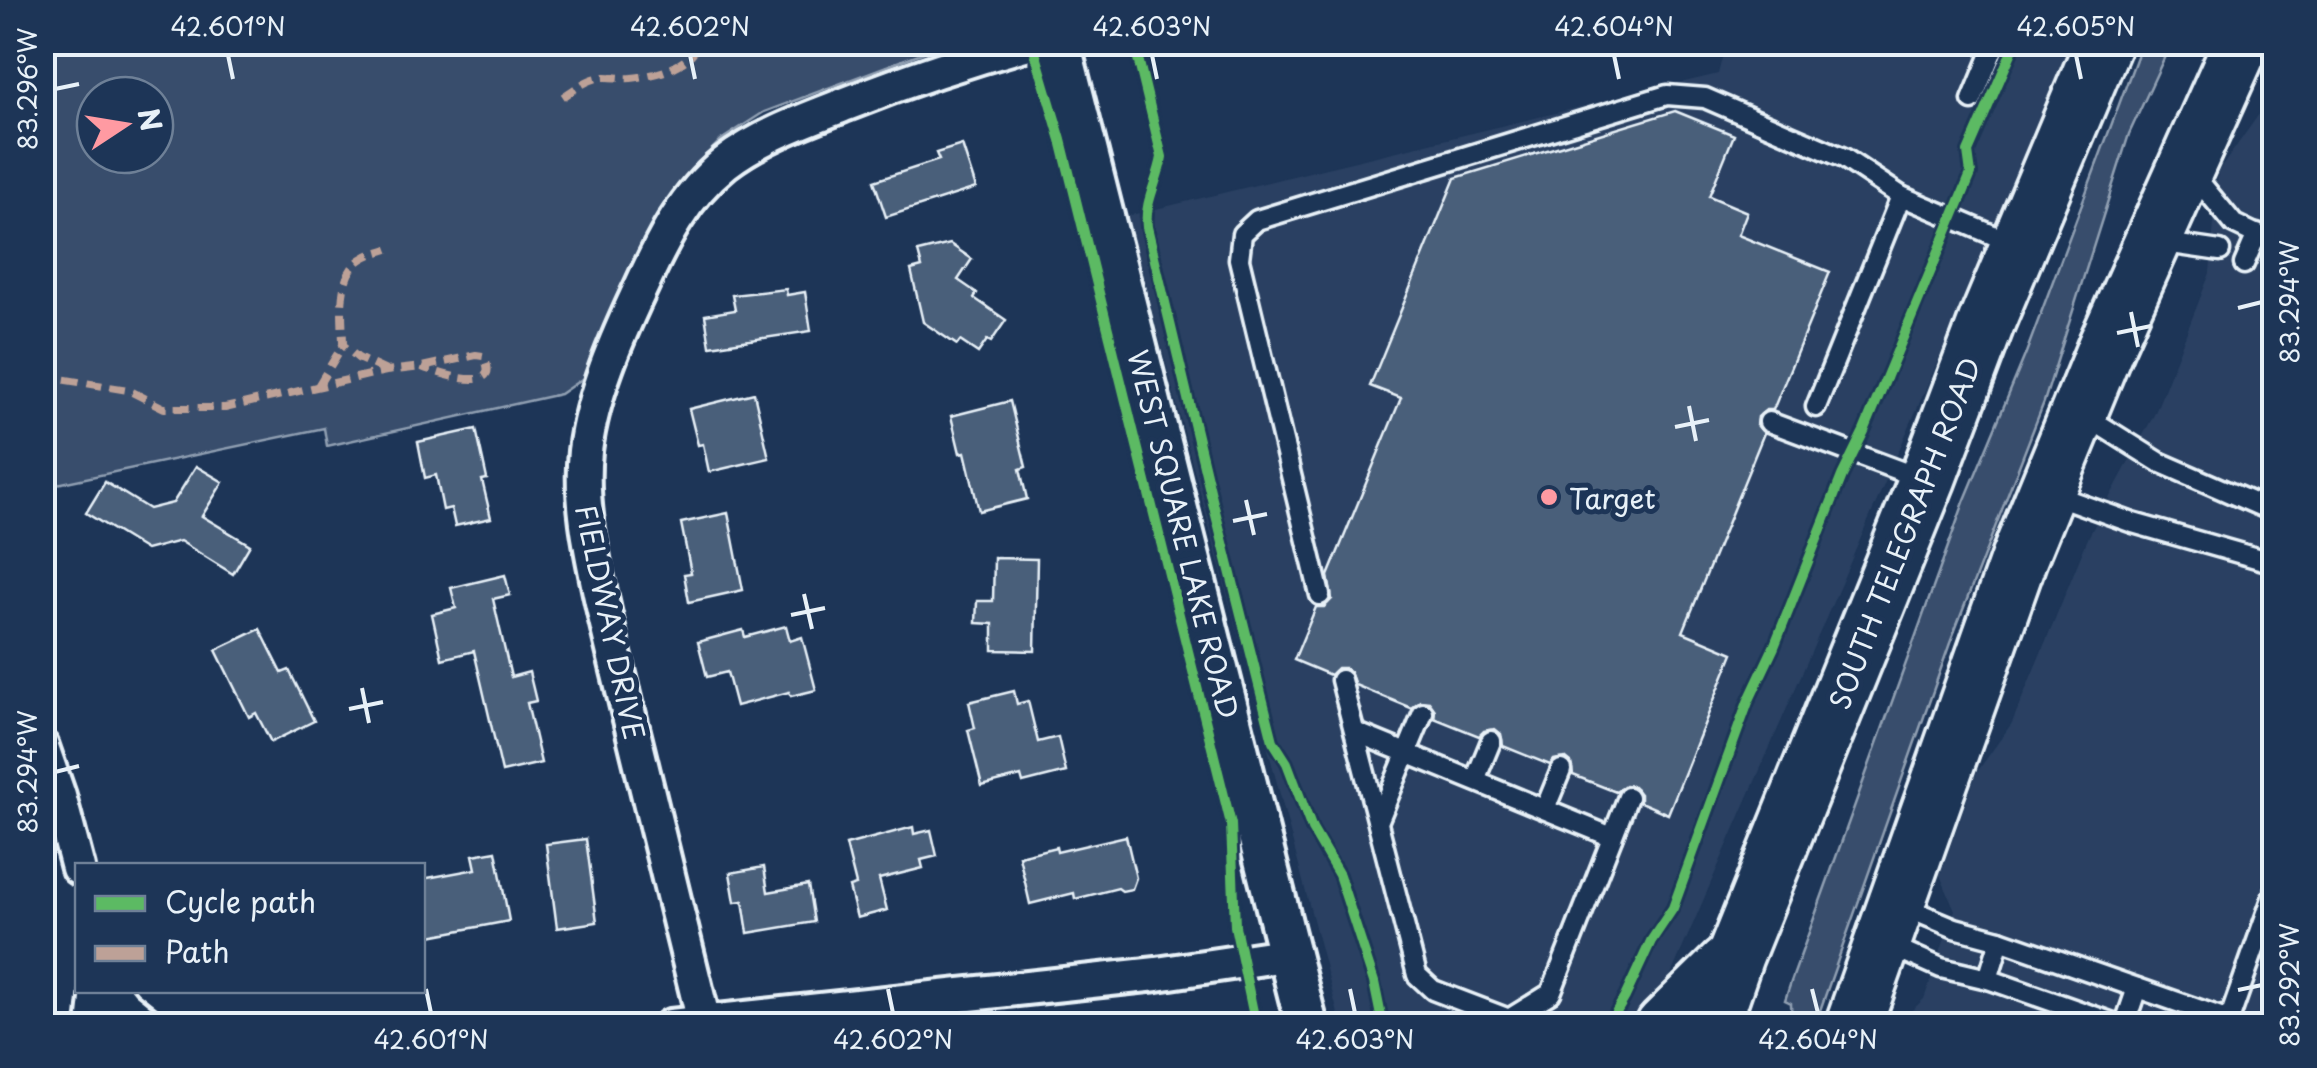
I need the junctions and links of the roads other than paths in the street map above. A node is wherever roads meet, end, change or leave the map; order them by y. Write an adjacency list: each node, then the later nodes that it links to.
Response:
1 (1032, 42): 46 (street, FIELDWAY DRIVE)
2 (1059, 42): 39 (street, WEST SQUARE LAKE ROAD)
3 (1996, 42): 6 (lane)
4 (2104, 42): 12 (highway, SOUTH TELEGRAPH ROAD)
5 (2242, 42): 7 (highway)
6 (1972, 100)
7 (2186, 166): 9 (lane); 10 (highway)
8 (1901, 196): 12 (lane); 15 (lane); 22 (lane)
9 (2257, 234): 11 (lane); 14 (lane)
10 (2152, 242): 13 (lane); 16 (highway)
11 (2274, 243)
12 (2018, 246): 18 (highway, SOUTH TELEGRAPH ROAD)
13 (2220, 250)
14 (2244, 264)
15 (1816, 408)
16 (2079, 412): 19 (highway); 20 (lane)
17 (1768, 422): 18 (lane)
18 (1927, 480): 40 (highway, SOUTH TELEGRAPH ROAD)
19 (2046, 492): 21 (lane); 37 (highway)
20 (2274, 512)
21 (2274, 563)
22 (1320, 596)
23 (1342, 680): 25 (lane)
24 (1424, 714): 28 (lane)
25 (1355, 732): 28 (lane); 33 (lane)
26 (1491, 741): 30 (lane)
27 (42, 747): 35 (street)
28 (1407, 752): 30 (lane); 33 (lane)
29 (1561, 770): 32 (lane)
30 (1476, 780): 32 (lane)
31 (1628, 797): 34 (lane)
32 (1545, 809): 34 (lane)
33 (1378, 822): 34 (lane)
34 (1612, 837)
35 (77, 863)
36 (2274, 893): 45 (lane)
37 (1889, 922): 38 (lane); 41 (lane); 54 (highway)
38 (2000, 940): 41 (lane); 42 (lane)
39 (1291, 954): 46 (street); 50 (street, WEST SQUARE LAKE ROAD)
40 (1735, 956): 51 (highway); 52 (highway, SOUTH TELEGRAPH ROAD); 53 (highway)
41 (1988, 979): 55 (lane)
42 (2136, 988): 45 (lane); 55 (lane)
43 (98, 993): 47 (street)
44 (113, 993): 48 (street)
45 (2228, 1023)
46 (705, 1024): 49 (street)
47 (94, 1026)
48 (148, 1026)
49 (671, 1026)
50 (1307, 1026)
51 (1664, 1026)
52 (1711, 1026)
53 (1757, 1026)
54 (1852, 1026)
55 (2123, 1026)

